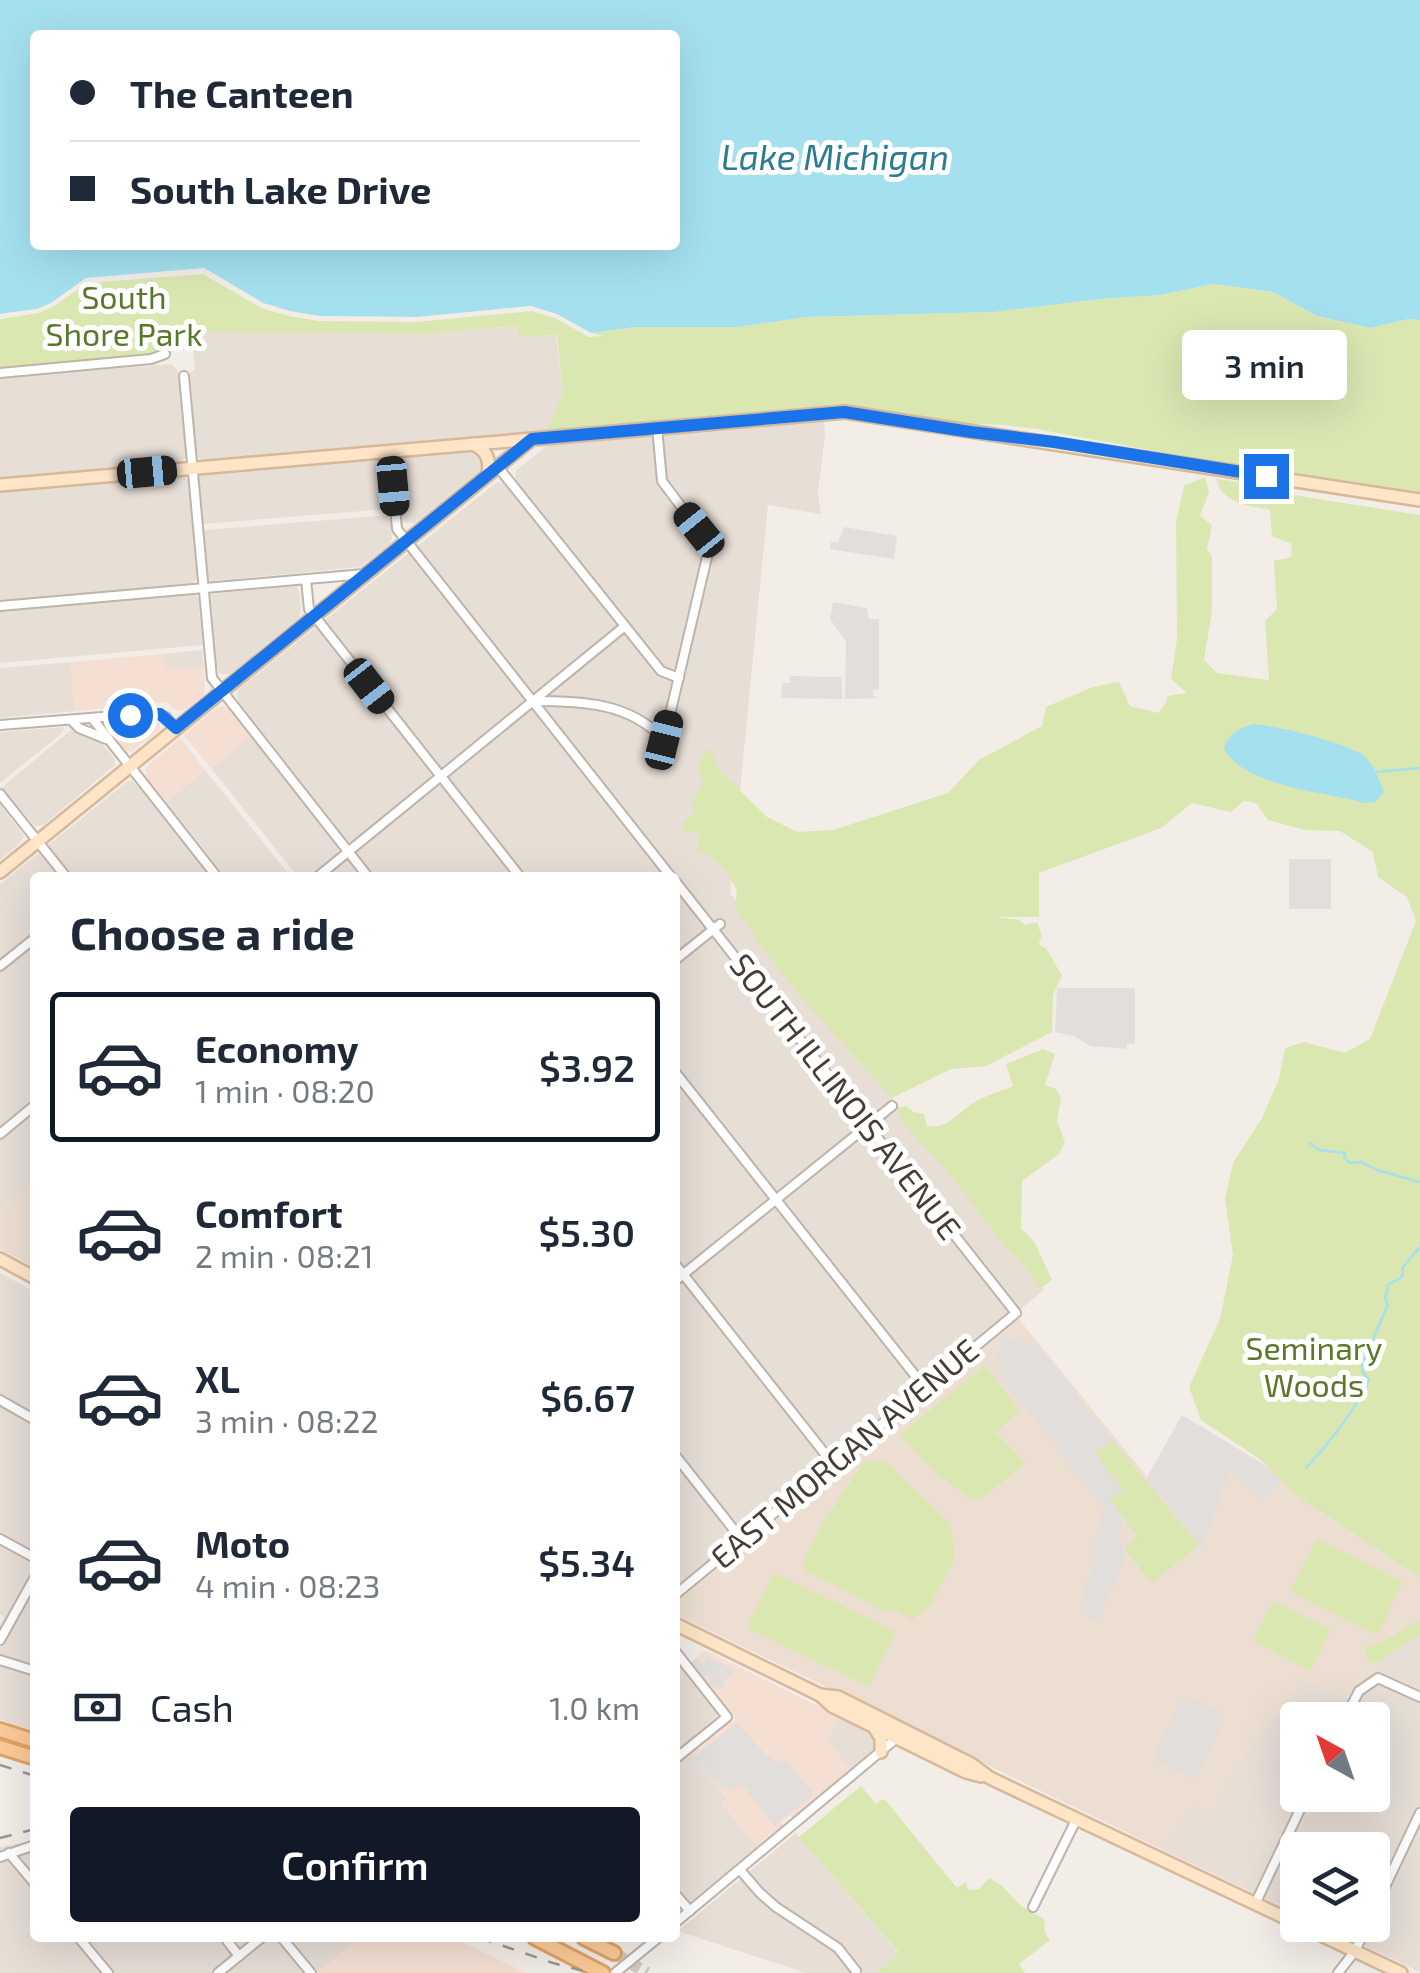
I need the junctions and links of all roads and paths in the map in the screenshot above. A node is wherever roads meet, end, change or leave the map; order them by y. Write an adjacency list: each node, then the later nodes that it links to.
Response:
1 (165, 354): 2 (street)
2 (0, 373)
3 (184, 376): 8 (street)
4 (656, 427): 5 (street); 11 (street); 19 (street)
5 (532, 439): 6 (street); 9 (street)
6 (473, 444): 7 (street); 9 (street)
7 (390, 451): 8 (street); 12 (street, SOUTH ILLINOIS AVENUE)
8 (192, 468): 10 (street); 15 (street)
9 (493, 471): 12 (street); 18 (street)
10 (0, 485)
11 (1420, 500)
12 (407, 542): 13 (street); 21 (street, SOUTH ILLINOIS AVENUE)
13 (368, 573): 14 (street); 17 (street)
14 (306, 580): 15 (street); 17 (street)
15 (203, 588): 16 (street); 20 (street)
16 (0, 606)
17 (314, 616): 20 (street); 28 (street)
18 (625, 626): 19 (street); 21 (street)
19 (679, 678): 21 (street)
20 (222, 691): 25 (street); 31 (street)
21 (533, 701): 28 (street); 38 (street, SOUTH ILLINOIS AVENUE)
22 (92, 718): 23 (street); 25 (street); 26 (street)
23 (71, 720): 24 (street); 26 (street)
24 (0, 725)
25 (176, 728): 27 (street)
26 (110, 740): 27 (street)
27 (130, 766): 30 (street); 34 (street)
28 (440, 776): 31 (street); 37 (street)
29 (0, 794): 30 (street)
30 (38, 841): 32 (street); 33 (street)
31 (348, 851): 35 (street); 36 (street)
32 (0, 872)
33 (62, 872)
34 (213, 872)
35 (323, 872)
36 (365, 872)
37 (516, 872)
38 (668, 872)
39 (680, 886): 40 (street, SOUTH ILLINOIS AVENUE)
40 (717, 927): 42 (street); 47 (street, SOUTH ILLINOIS AVENUE)
41 (30, 942): 43 (street)
42 (680, 956)
43 (0, 966)
44 (680, 1078): 49 (street)
45 (892, 1106): 47 (street)
46 (30, 1109): 48 (street)
47 (868, 1125): 49 (street); 54 (street, SOUTH ILLINOIS AVENUE)
48 (0, 1134)
49 (776, 1200): 52 (street); 55 (street)
50 (0, 1259): 51 (street)
51 (30, 1275)
52 (680, 1277)
53 (680, 1279): 59 (street)
54 (1016, 1313): 55 (street, EAST MORGAN AVENUE)
55 (925, 1388): 59 (street, EAST MORGAN AVENUE)
56 (0, 1400): 57 (street)
57 (30, 1417)
58 (680, 1461): 61 (street)
59 (833, 1464): 61 (street, EAST MORGAN AVENUE)
60 (0, 1539): 62 (street)
61 (742, 1540): 64 (street, EAST MORGAN AVENUE)
62 (30, 1555)
63 (30, 1586): 66 (street)
64 (680, 1591)
65 (680, 1626): 70 (street)
66 (0, 1640)
67 (680, 1657): 79 (street)
68 (0, 1660): 69 (street)
69 (30, 1669)
70 (820, 1695): 73 (street); 75 (street)
71 (1420, 1697): 72 (street)
72 (1352, 1702)
73 (874, 1727): 75 (street); 78 (street)
74 (0, 1730): 76 (main road)
75 (900, 1734): 78 (street); 83 (street)
76 (30, 1739)
77 (0, 1748): 80 (main road)
78 (881, 1752): 87 (street)
79 (680, 1755)
80 (30, 1757)
81 (1299, 1812): 91 (street)
82 (1420, 1813): 84 (street)
83 (1077, 1818): 91 (street); 92 (street)
84 (1417, 1829): 89 (street)
85 (30, 1847): 86 (street)
86 (5, 1855): 88 (street)
87 (740, 1870): 93 (street); 108 (street)
88 (30, 1879)
89 (1390, 1880)
90 (680, 1900): 93 (street)
91 (1255, 1904): 94 (street)
92 (1033, 1907)
93 (690, 1911): 95 (street)
94 (1280, 1915)
95 (680, 1919)
96 (82, 1942): 109 (street)
97 (227, 1942): 107 (street)
98 (256, 1942): 107 (street)
99 (285, 1942): 111 (street)
100 (544, 1942): 112 (main road)
101 (592, 1942): 106 (main road)
102 (653, 1942): 113 (street)
103 (1336, 1942): 105 (street)
104 (1359, 1942): 105 (street)
105 (1355, 1951): 114 (street); 115 (street)
106 (614, 1954)
107 (239, 1956): 110 (street)
108 (856, 1971)
109 (108, 1973)
110 (218, 1973)
111 (312, 1973)
112 (603, 1973)
113 (615, 1973)
114 (1338, 1973)
115 (1401, 1973)

